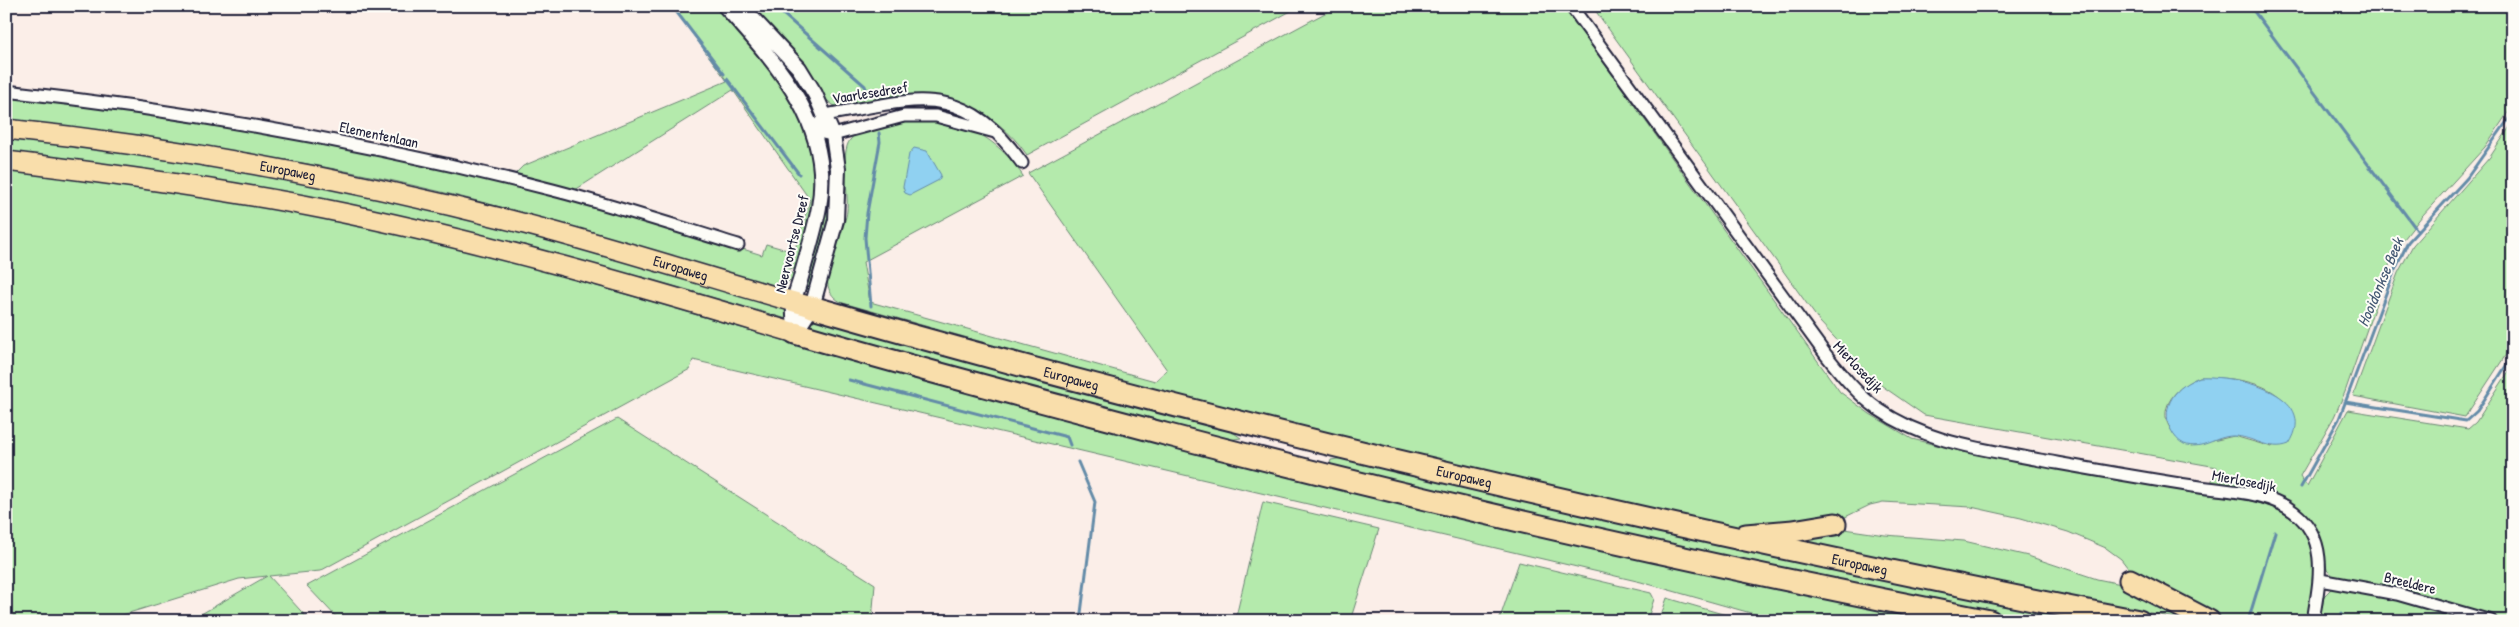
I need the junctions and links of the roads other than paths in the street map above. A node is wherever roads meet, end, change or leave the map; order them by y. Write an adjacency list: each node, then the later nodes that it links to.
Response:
1 (725, 6): 7 (street, Neervoortse Dreef)
2 (741, 6): 5 (street, Neervoortse Dreef)
3 (1571, 6): 18 (street, Mierlosedijk)
4 (6, 91): 12 (street, Elementenlaan)
5 (825, 115): 7 (street, Vaarlesedreef); 8 (street, Vaarlesedreef); 9 (street, Neervoortse Dreef)
6 (6, 129): 13 (highway, Europaweg)
7 (814, 131): 9 (street, Vaarlesedreef); 13 (street, Neervoortse Dreef)
8 (995, 132): 9 (street, Vaarlesedreef); 11 (street, Vaarlesedreef)
9 (833, 135): 13 (street, Neervoortse Dreef)
10 (6, 161): 14 (highway, Europaweg)
11 (1022, 163)
12 (738, 244)
13 (803, 304): 14 (street, Neervoortse Dreef); 16 (highway, Europaweg)
14 (795, 332): 19 (highway, Europaweg)
15 (1835, 524): 16 (highway)
16 (1726, 537): 20 (highway, Europaweg)
17 (2130, 580): 21 (highway)
18 (2320, 580): 22 (street, Mierlosedijk); 23 (street, Breeldere)
19 (1990, 621)
20 (2139, 621)
21 (2209, 621)
22 (2313, 621)
23 (2491, 621)

